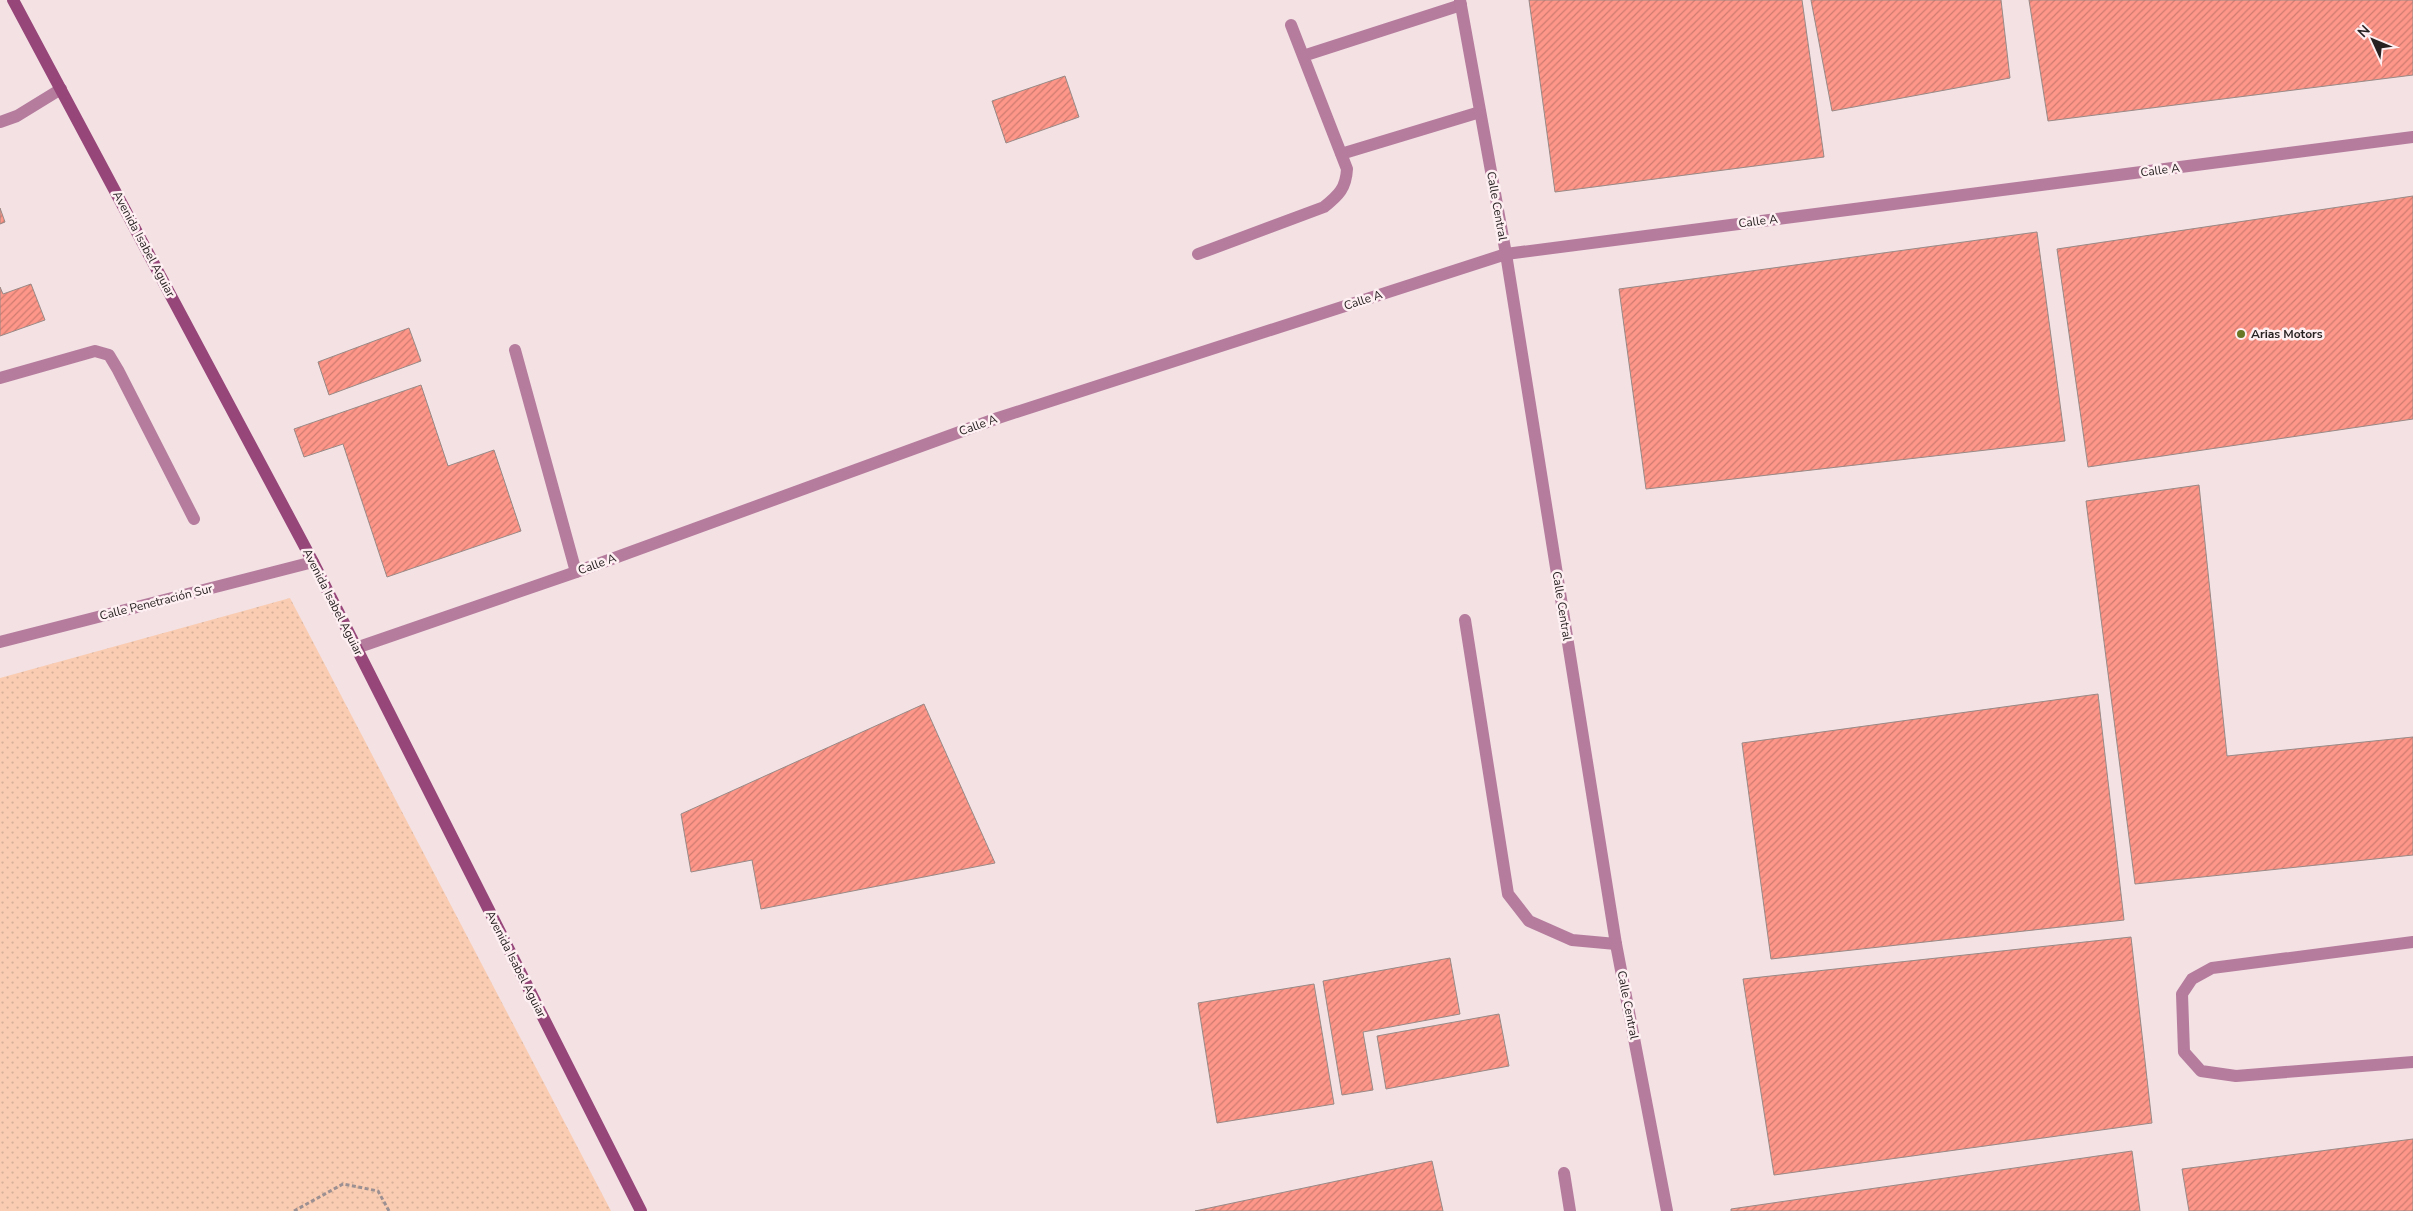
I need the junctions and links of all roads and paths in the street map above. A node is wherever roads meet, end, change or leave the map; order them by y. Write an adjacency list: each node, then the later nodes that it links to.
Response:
1 (13, 0): 5 (main road, Avenida Isabel Aguiar)
2 (1460, 3): 4 (street); 6 (street, Calle Central)
3 (1291, 25): 4 (street)
4 (1304, 56): 9 (street)
5 (61, 89): 7 (street); 15 (main road, Avenida Isabel Aguiar)
6 (1480, 112): 9 (street); 11 (street, Calle Central)
7 (0, 122)
8 (2413, 137): 11 (street, Calle A)
9 (1341, 154): 10 (street)
10 (1198, 254)
11 (1506, 254): 16 (street, Calle A); 21 (street, Calle Central)
12 (515, 350): 16 (street)
13 (0, 378): 14 (street)
14 (194, 518)
15 (313, 562): 18 (street, Calle Penetración Sur); 19 (main road, Avenida Isabel Aguiar)
16 (576, 572): 19 (street, Calle A)
17 (1465, 620): 21 (street)
18 (0, 642)
19 (356, 648): 26 (main road, Avenida Isabel Aguiar)
20 (2413, 942): 22 (street)
21 (1616, 944): 28 (street, Calle Central)
22 (2413, 1062)
23 (1564, 1174): 27 (street)
24 (294, 1211): 25 (path)
25 (389, 1211)
26 (641, 1211)
27 (1570, 1211)
28 (1667, 1211)

